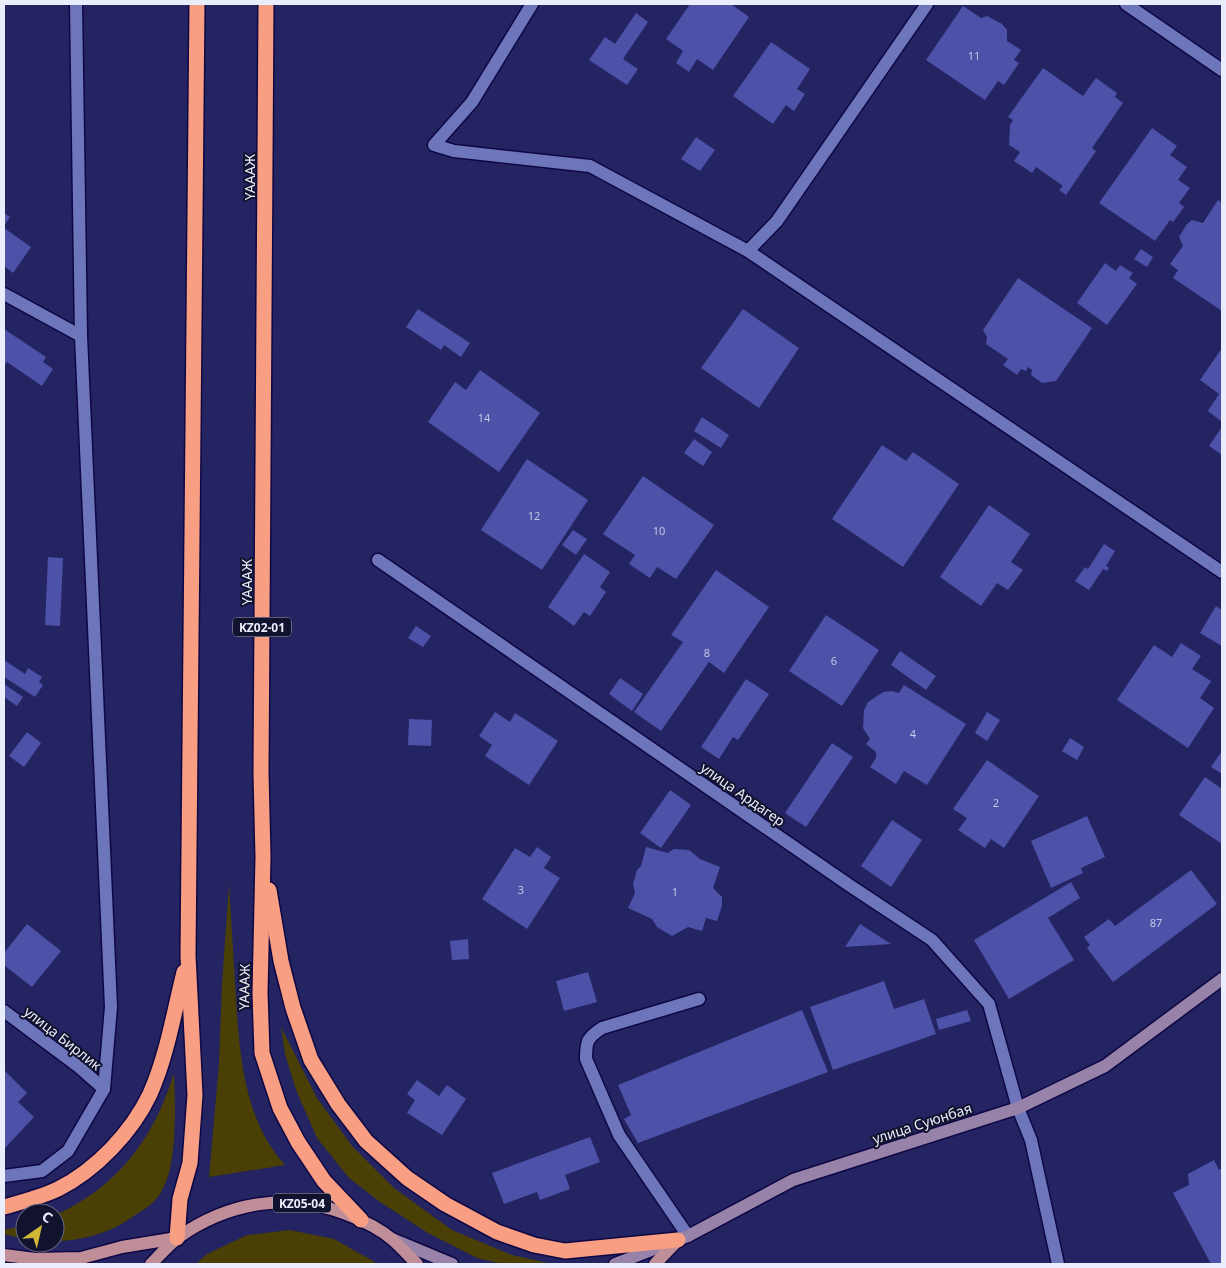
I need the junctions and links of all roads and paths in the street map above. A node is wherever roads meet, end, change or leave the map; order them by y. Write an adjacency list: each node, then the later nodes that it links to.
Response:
1 (76, 4): 10 (street)
2 (197, 4): 14 (highway)
3 (266, 4): 13 (highway, ҮАААЖ / KZ02-01)
4 (532, 4): 8 (street)
5 (927, 4): 8 (street)
6 (1126, 4): 7 (street)
7 (1222, 70)
8 (748, 251): 12 (street)
9 (4, 294): 10 (street)
10 (81, 336): 18 (street)
11 (378, 560): 19 (street, улица Ардагер)
12 (1222, 572)
13 (263, 857): 22 (highway, ҮАААЖ / KZ02-01); 24 (highway)
14 (188, 956): 21 (highway); 23 (highway)
15 (1222, 979): 19 (main road, улица Суюнбая)
16 (699, 999): 24 (street)
17 (4, 1011): 18 (street, улица Бирлик)
18 (104, 1090): 20 (street)
19 (1018, 1108): 24 (main road, улица Суюнбая); 33 (street, улица Ардагер)
20 (4, 1176)
21 (4, 1207)
22 (361, 1220): 23 (main road, KZ05-04); 25 (main road, KZ05-04)
23 (177, 1238): 26 (main road, KZ05-04); 27 (main road, KZ05-04)
24 (683, 1238): 30 (main road, улица Суюнбая); 31 (main road); 32 (main road)
25 (392, 1239): 28 (main road, KZ05-04); 29 (main road)
26 (4, 1254)
27 (151, 1264)
28 (417, 1264)
29 (452, 1264)
30 (614, 1264)
31 (646, 1264)
32 (655, 1264)
33 (1058, 1264)

